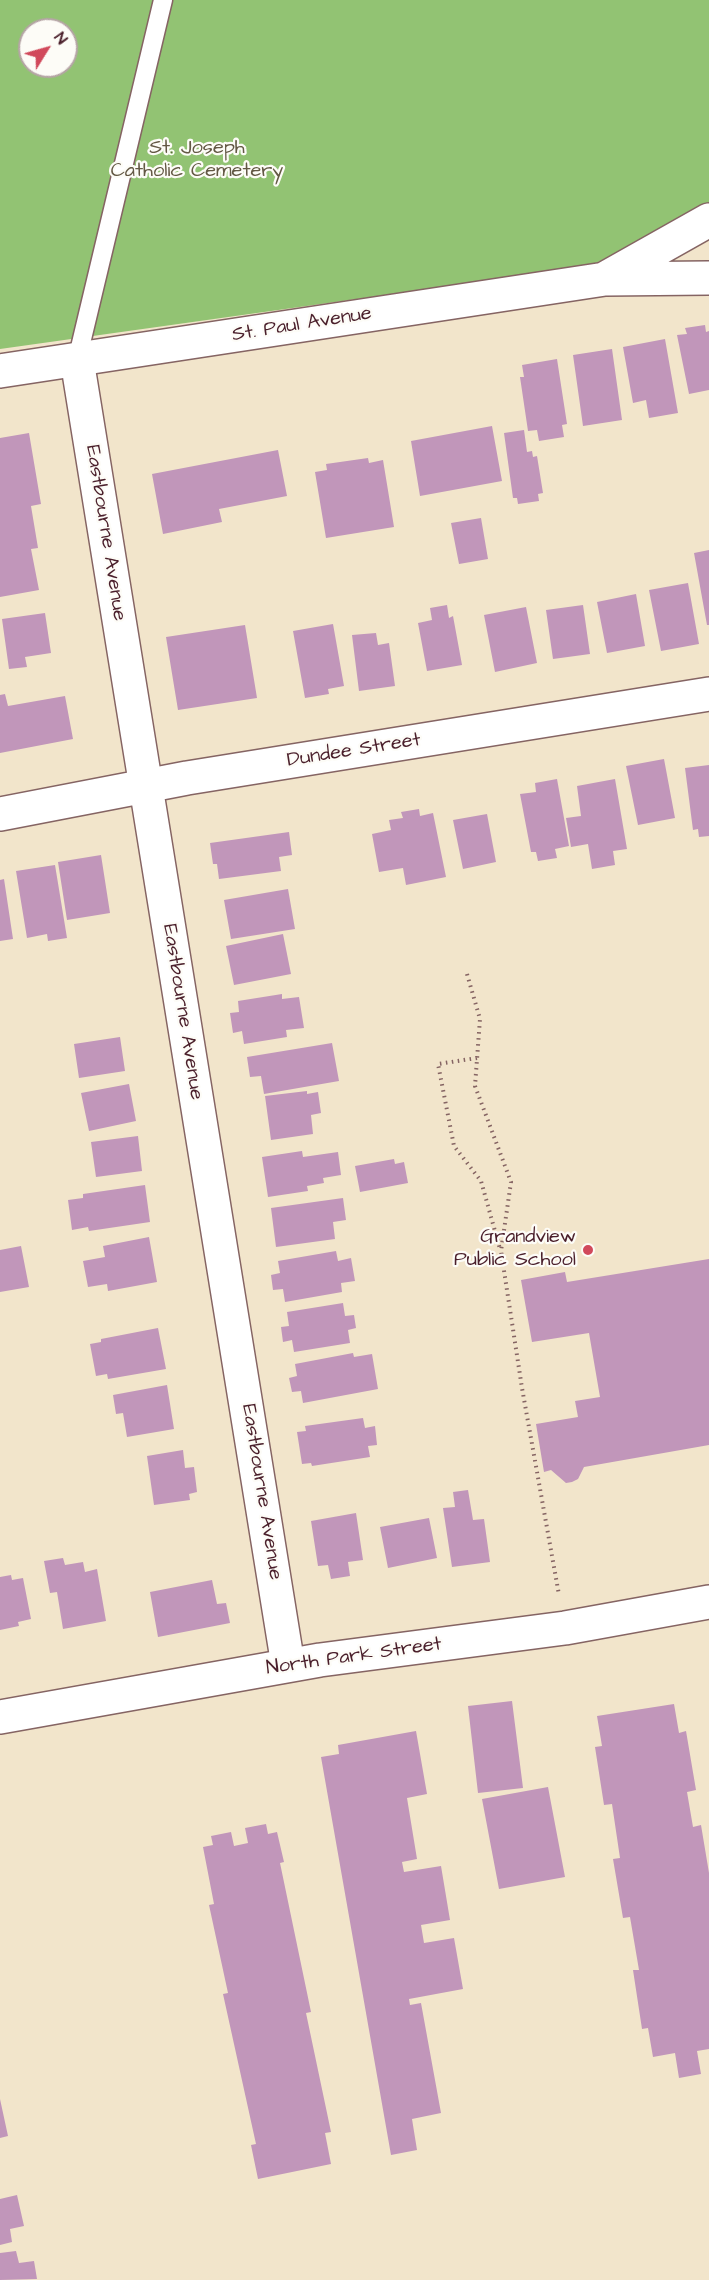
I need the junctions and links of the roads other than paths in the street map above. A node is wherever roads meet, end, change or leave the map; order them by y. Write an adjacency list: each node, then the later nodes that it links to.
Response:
1 (163, 0): 5 (lane)
2 (709, 220): 4 (street, St. Paul Avenue)
3 (709, 278): 4 (street, St. Paul Avenue)
4 (605, 279): 5 (street, St. Paul Avenue)
5 (77, 360): 6 (street, St. Paul Avenue); 8 (street, Eastbourne Avenue)
6 (0, 371)
7 (709, 694): 8 (street, Dundee Street)
8 (146, 787): 9 (street, Dundee Street); 11 (street, Eastbourne Avenue)
9 (0, 814)
10 (709, 1602): 11 (street, North Park Street)
11 (288, 1665): 12 (street, North Park Street)
12 (0, 1718)

